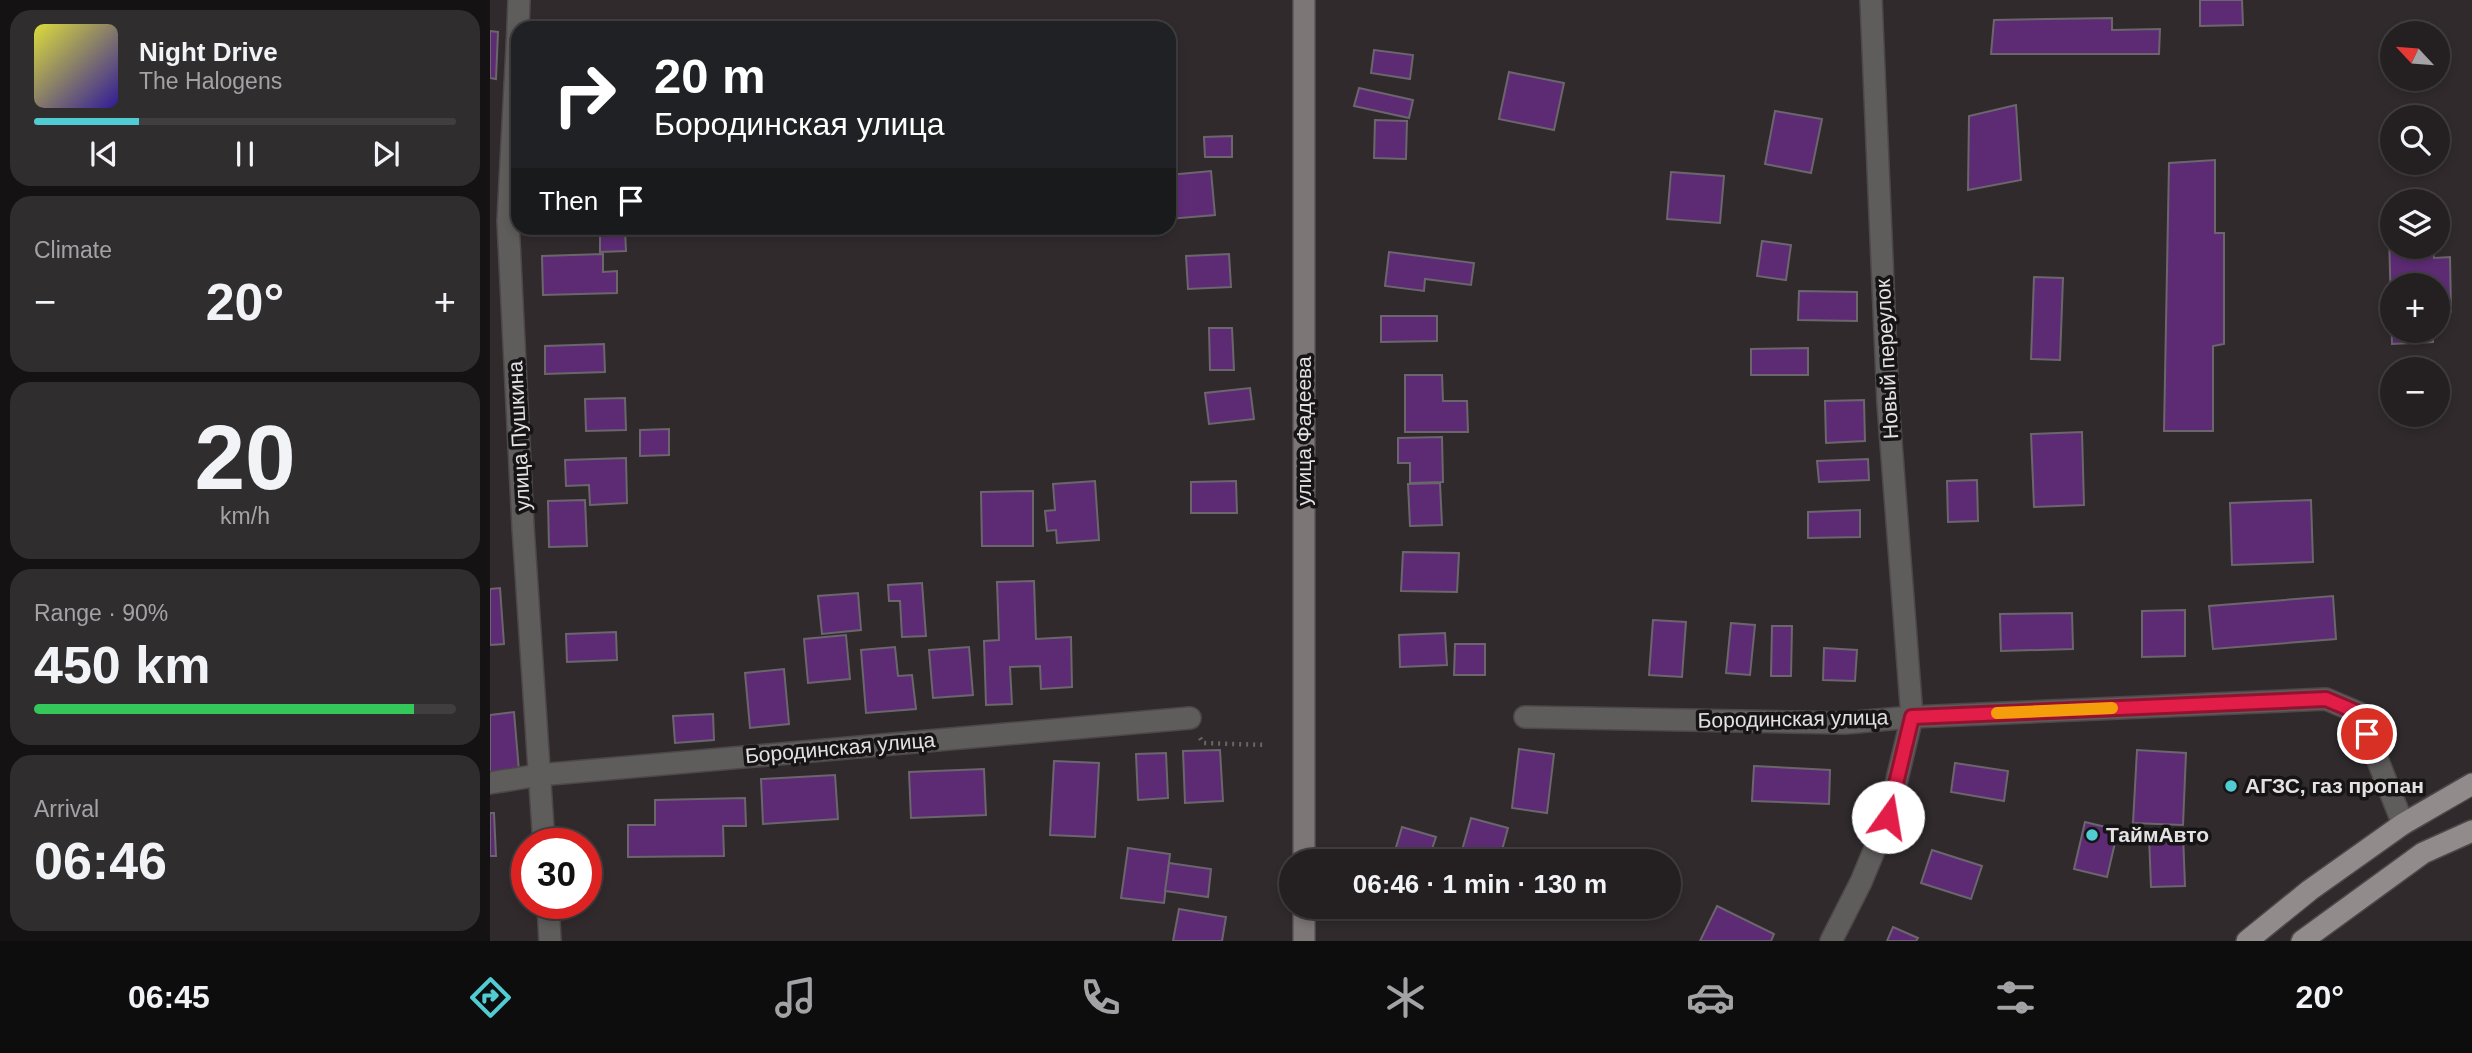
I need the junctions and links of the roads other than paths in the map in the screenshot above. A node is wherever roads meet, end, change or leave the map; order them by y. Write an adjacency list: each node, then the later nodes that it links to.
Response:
1 (519, 0): 4 (street, улица Пушкина)
2 (1304, 0): 15 (main road, улица Фадеева)
3 (1871, 0): 7 (street, Новый переулок)
4 (518, 21)
5 (511, 178): 9 (street, улица Пушкина)
6 (1525, 717): 7 (street, Бородинская улица)
7 (1912, 717): 12 (street, Бородинская улица); 20 (street, Новый переулок)
8 (1190, 718): 9 (street, Бородинская улица)
9 (539, 775): 10 (street, Бородинская улица); 13 (street, улица Пушкина)
10 (490, 783)
11 (2472, 784): 12 (main road)
12 (2403, 824): 21 (main road)
13 (543, 828)
14 (2472, 831): 22 (main road)
15 (1304, 849)
16 (549, 919): 18 (street)
17 (1304, 919): 19 (main road)
18 (550, 941)
19 (1304, 941)
20 (1830, 941)
21 (2247, 941)
22 (2302, 941)

